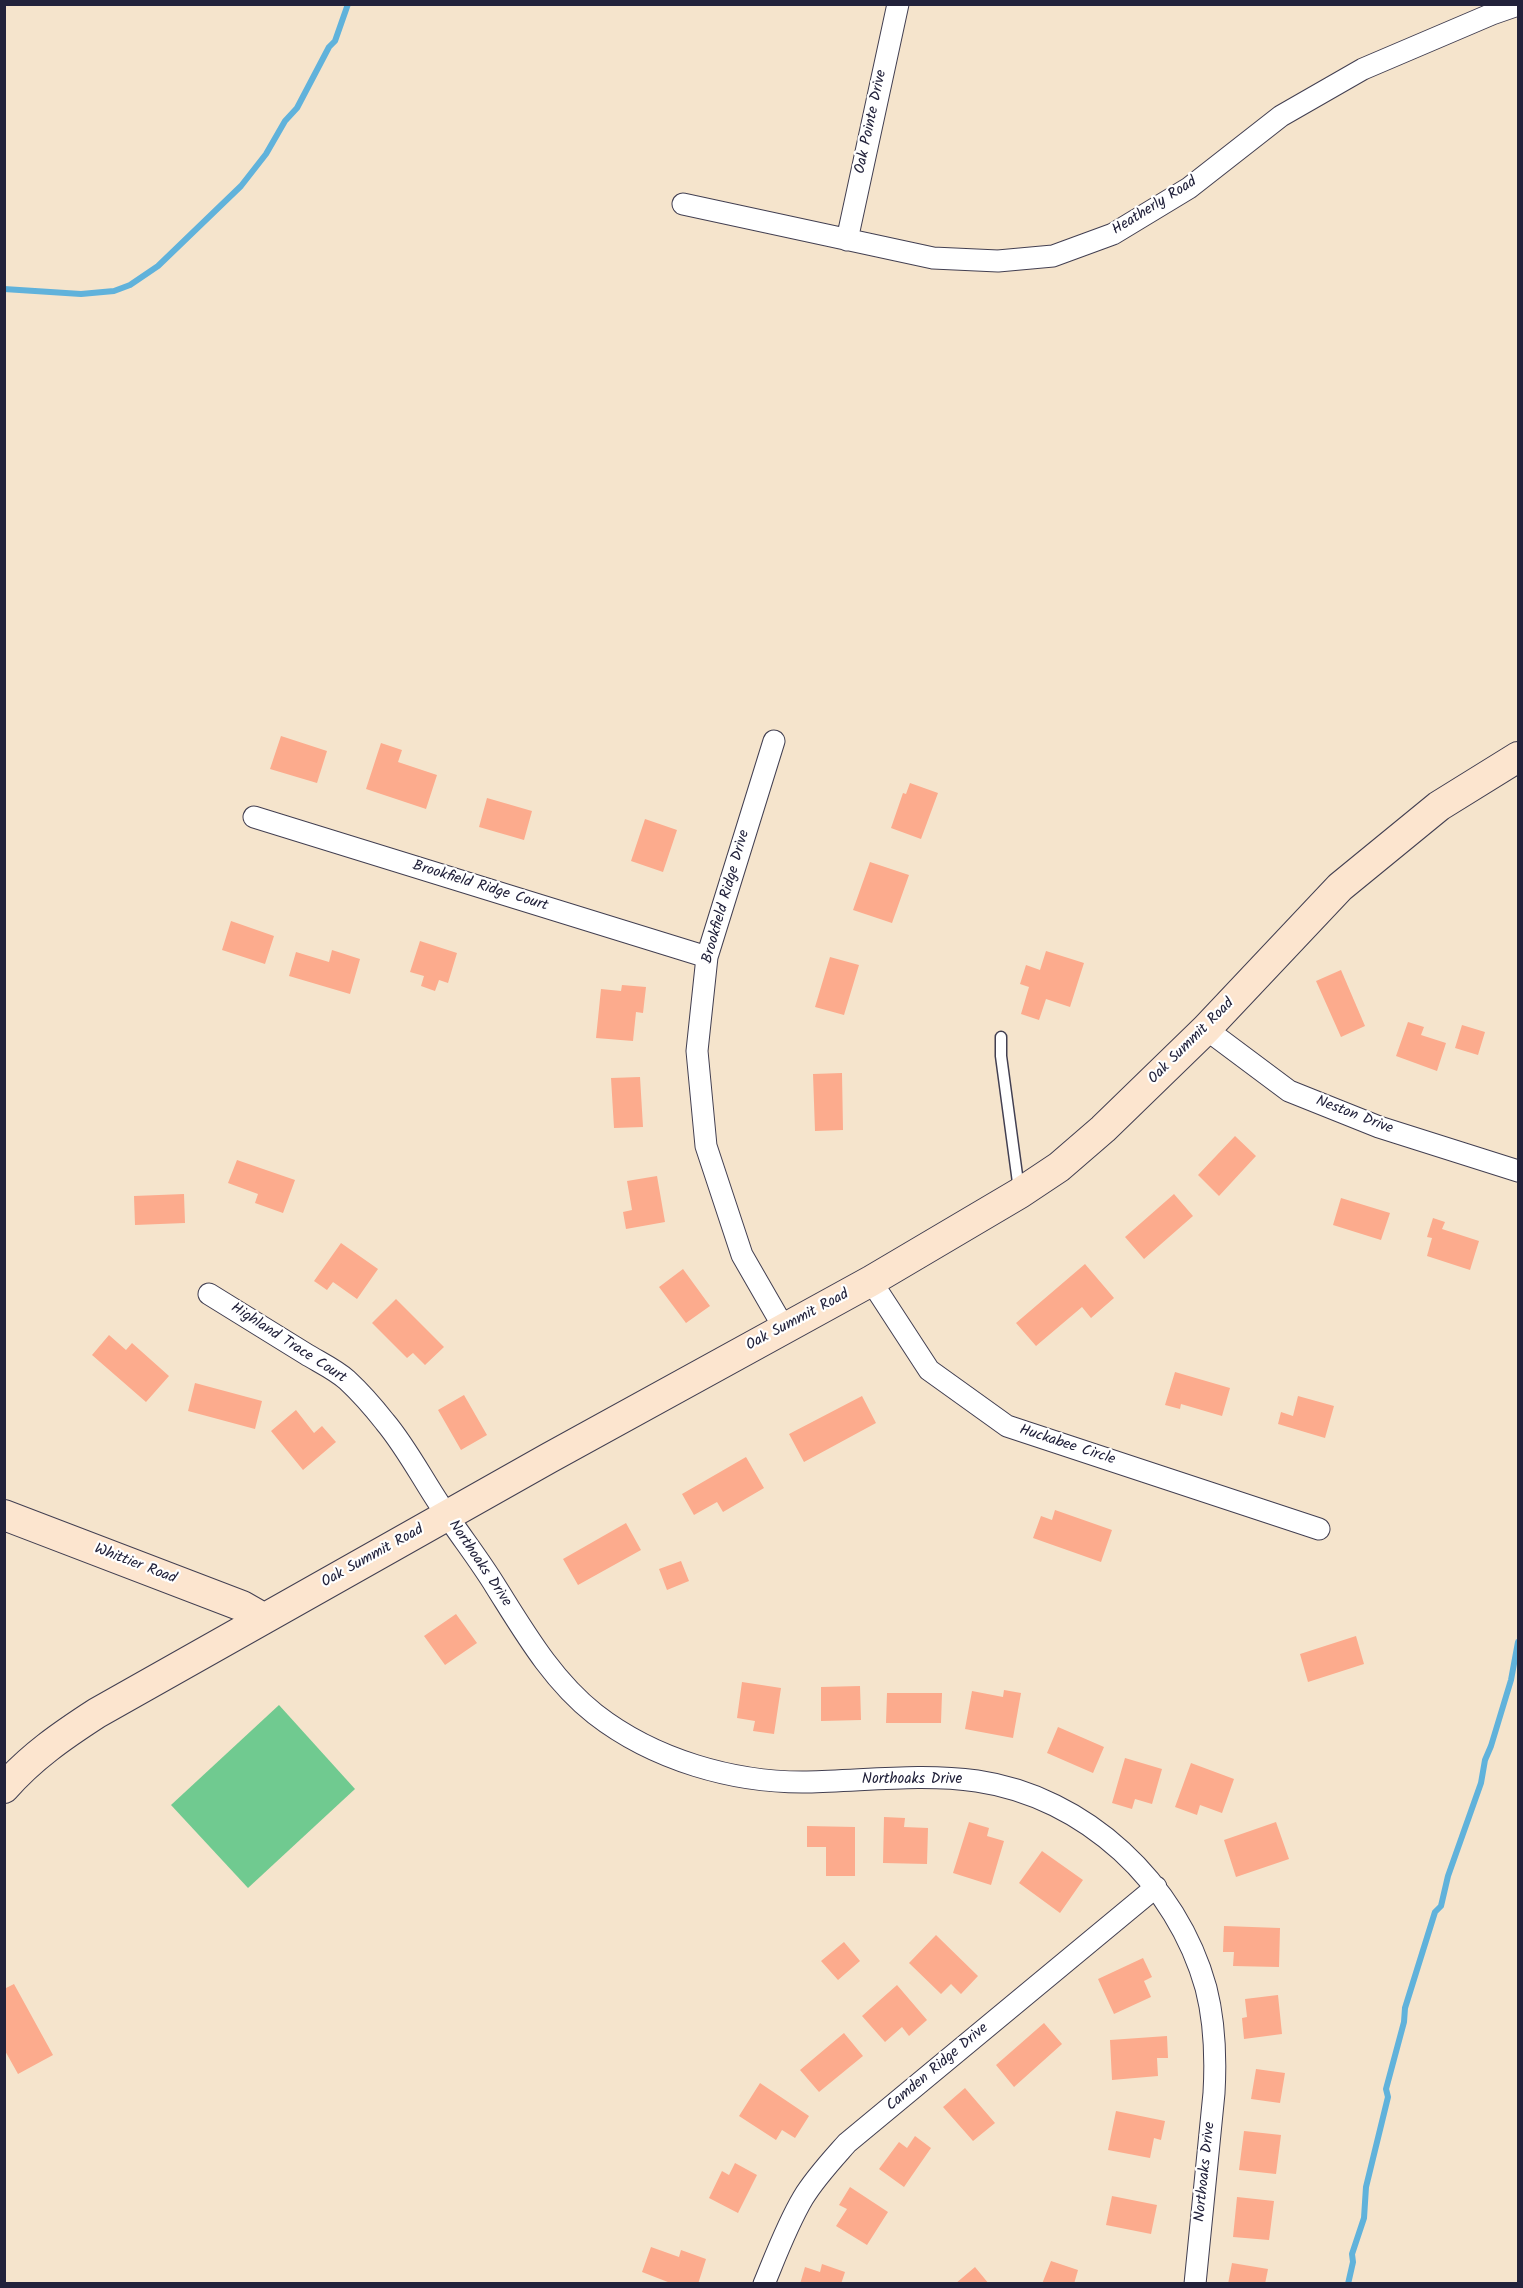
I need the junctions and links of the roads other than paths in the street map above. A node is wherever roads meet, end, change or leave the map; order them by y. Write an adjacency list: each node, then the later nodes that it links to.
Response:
1 (898, 4): 4 (street, Oak Pointe Drive)
2 (1518, 5): 4 (street, Heatherly Road)
3 (683, 204): 4 (street, Heatherly Road)
4 (847, 240)
5 (774, 741): 8 (street, Brookfield Ridge Drive)
6 (1518, 757): 9 (main road, Oak Summit Road)
7 (254, 817): 8 (street, Brookfield Ridge Court)
8 (707, 957): 15 (street, Brookfield Ridge Drive)
9 (1206, 1029): 11 (street, Neston Drive); 12 (main road, Oak Summit Road)
10 (1001, 1037): 12 (lane)
11 (1518, 1171)
12 (1020, 1194): 13 (main road, Oak Summit Road)
13 (871, 1281): 15 (main road, Oak Summit Road); 18 (street, Huckabee Circle)
14 (209, 1294): 17 (street, Highland Trace Court)
15 (784, 1328): 17 (main road, Oak Summit Road)
16 (4, 1515): 19 (main road, Whittier Road)
17 (447, 1516): 19 (main road, Oak Summit Road); 21 (street, Northoaks Drive)
18 (1320, 1529)
19 (263, 1618): 20 (main road, Oak Summit Road)
20 (4, 1788)
21 (1156, 1887): 22 (street, Camden Ridge Drive); 23 (street, Northoaks Drive)
22 (764, 2283)
23 (1195, 2283)

